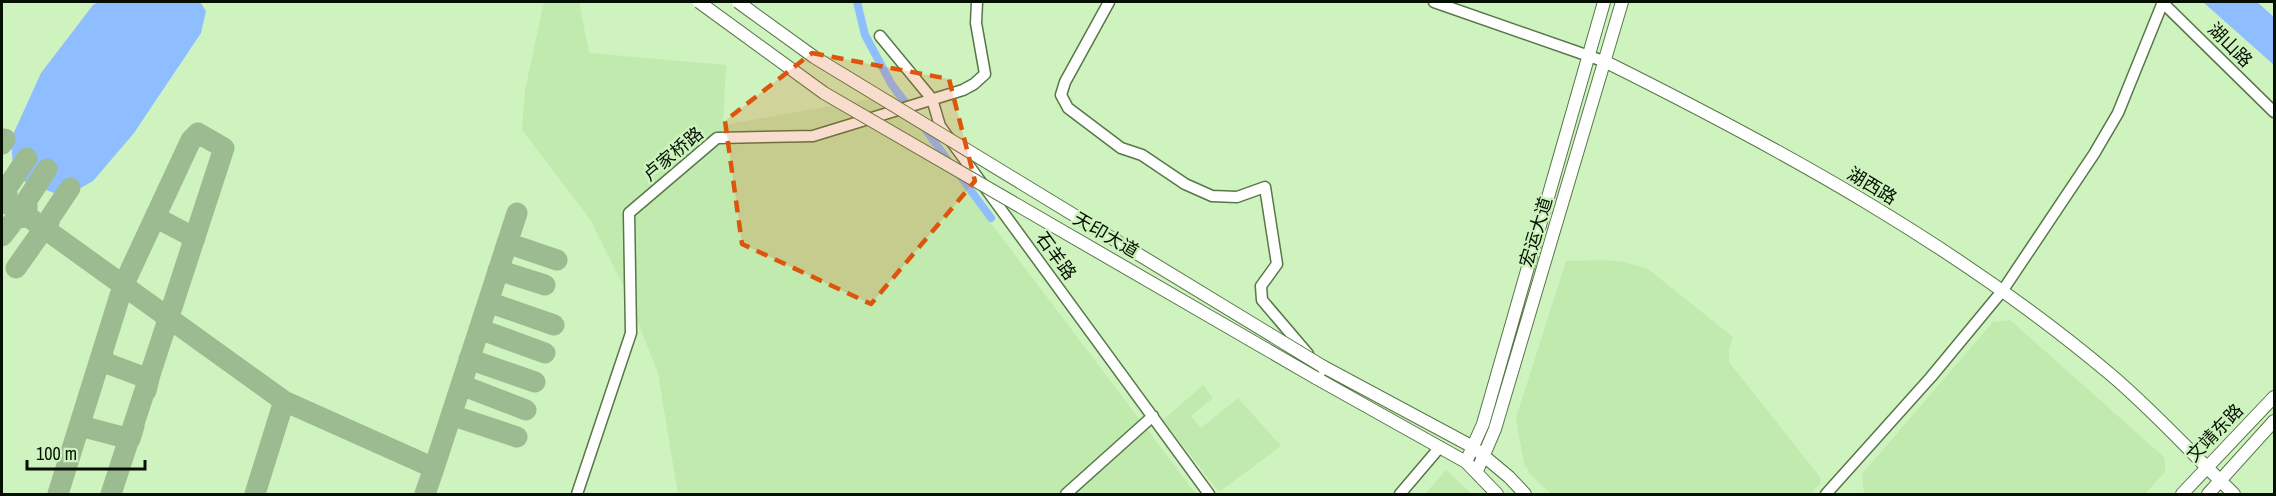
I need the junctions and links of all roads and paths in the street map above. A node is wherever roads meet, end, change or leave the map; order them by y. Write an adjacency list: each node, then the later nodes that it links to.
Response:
1 (699, 2): 15 (main road, 天印大道, bridge)
2 (738, 2): 15 (main road, 天印大道, bridge)
3 (977, 2): 12 (street, 卢家桥路)
4 (1109, 2): 15 (street)
5 (1434, 2): 10 (street, 湖西路)
6 (1604, 2): 10 (main road, 宏运大道)
7 (1622, 2): 11 (main road, 宏运大道)
8 (2163, 2): 13 (street, 湖山路); 14 (street)
9 (880, 36): 12 (street, 石羊路)
10 (1588, 56): 11 (street, 湖西路); 20 (main road, 宏运大道)
11 (1606, 62): 14 (main road, 湖西路); 21 (main road, 宏运大道)
12 (932, 99): 17 (street, 石羊路); 26 (street, 卢家桥路)
13 (2274, 112)
14 (2003, 290): 23 (main road, 湖西路); 32 (street)
15 (1319, 372): 19 (main road, 天印大道); 20 (main road, 天印大道)
16 (2274, 397): 23 (main road, 文靖东路)
17 (1153, 416): 27 (street); 28 (street, 石羊路)
18 (2274, 421): 25 (main road, 文靖东路)
19 (1440, 447): 22 (main road, 天印大道); 29 (street)
20 (1473, 447): 21 (main road, 天印大道); 22 (main road, 宏运大道)
21 (1485, 455): 24 (main road, 宏运大道); 31 (main road, 天印大道)
22 (1466, 462): 24 (main road, 天印大道)
23 (2206, 468): 25 (main road, 湖西路); 33 (main road, 文靖东路)
24 (1477, 471): 30 (main road, 天印大道)
25 (2220, 481): 34 (main road, 文靖东路); 35 (main road, 湖西路)
26 (577, 495)
27 (1066, 495)
28 (1209, 495)
29 (1400, 495)
30 (1497, 495)
31 (1525, 495)
32 (1826, 495)
33 (2182, 495)
34 (2208, 495)
35 (2234, 495)

